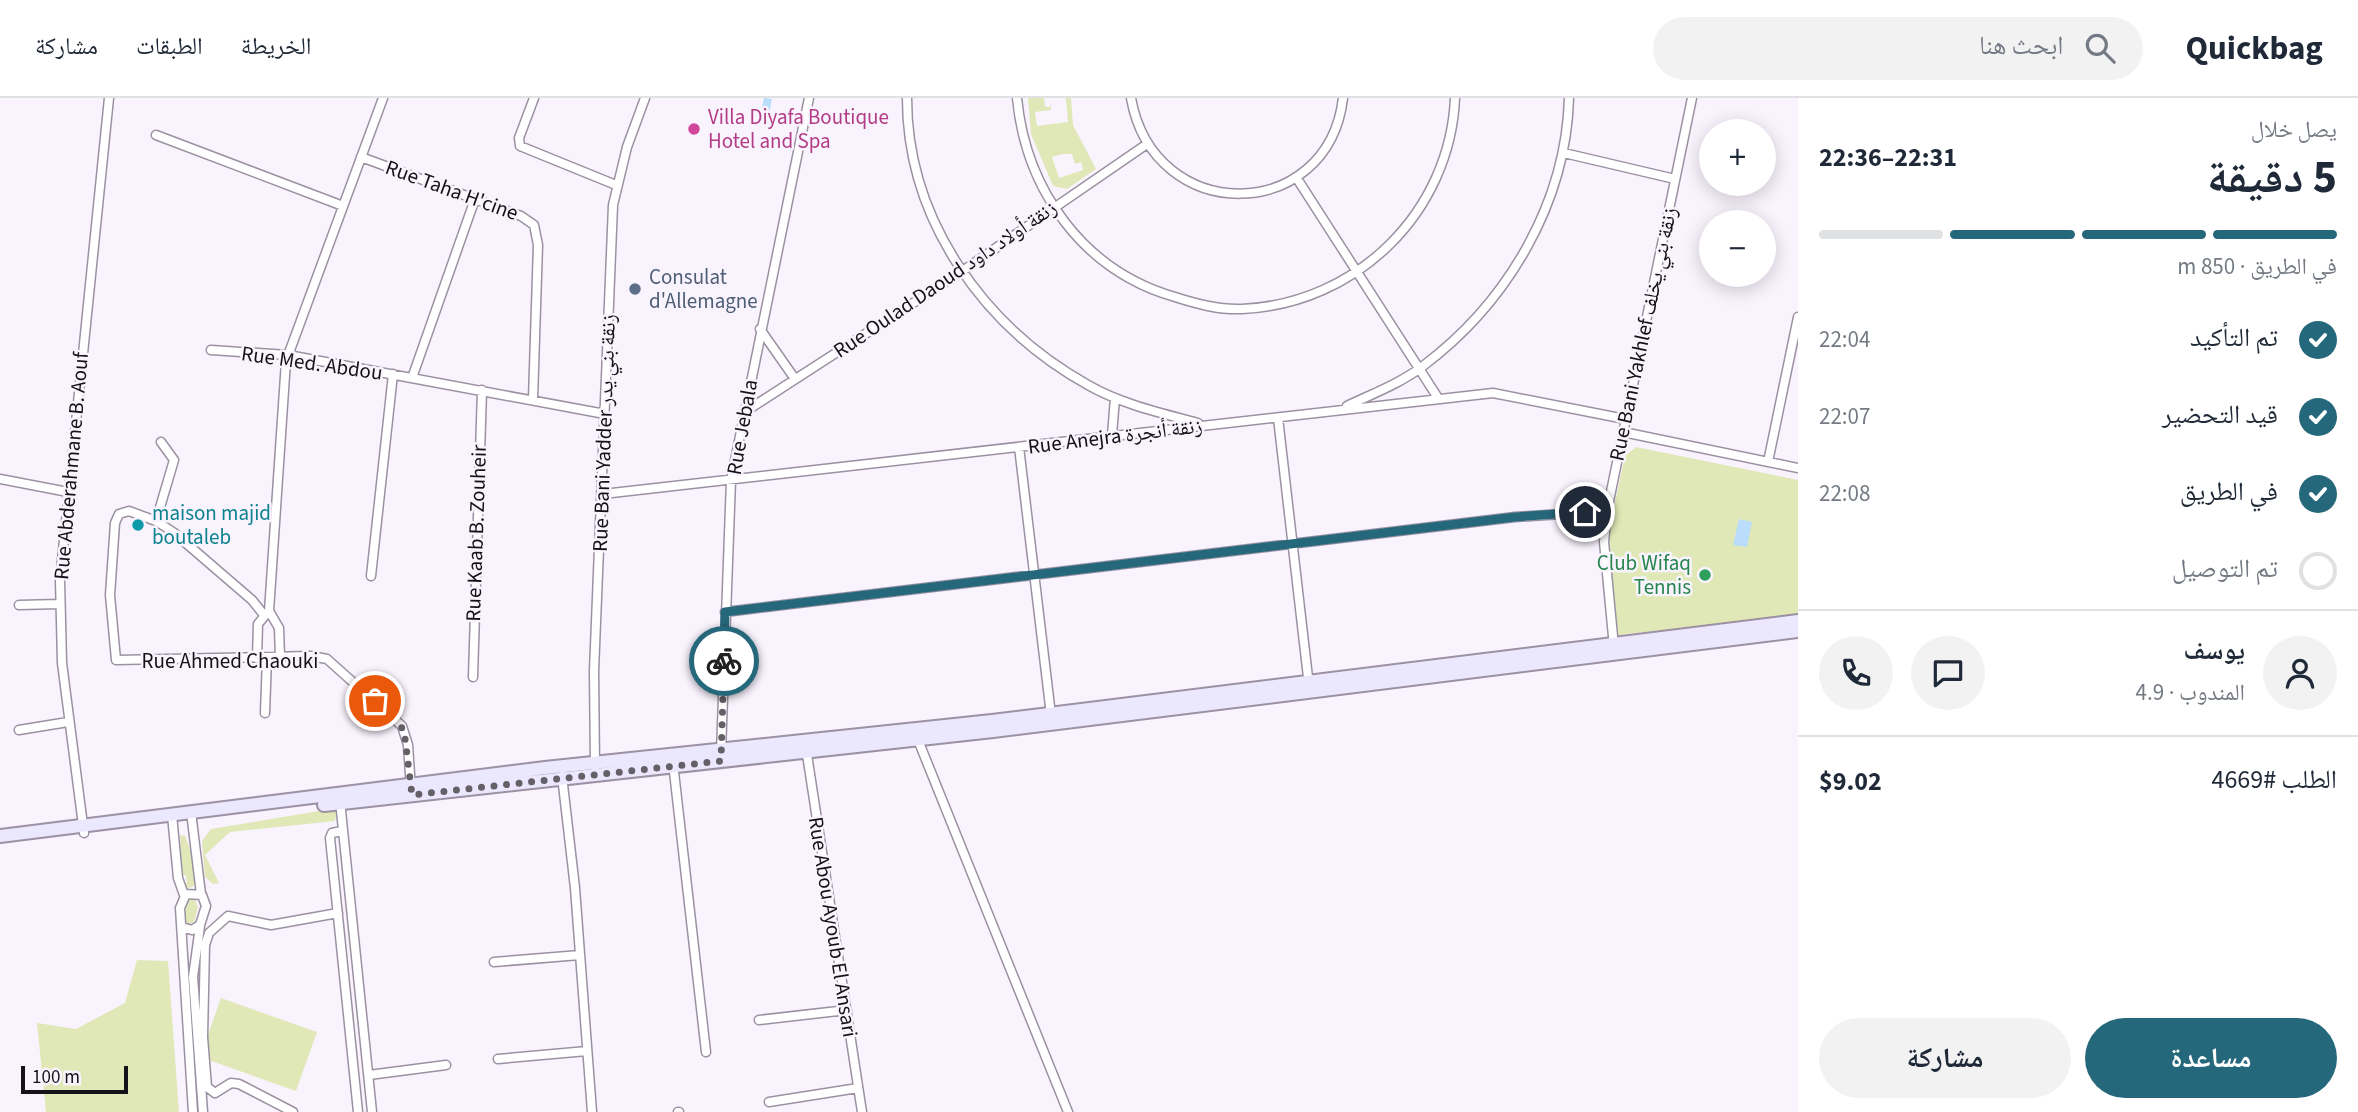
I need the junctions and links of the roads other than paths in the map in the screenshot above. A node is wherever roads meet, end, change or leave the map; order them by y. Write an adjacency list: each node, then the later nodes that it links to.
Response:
1 (108, 98): 51 (street, Rue Abderahmane B. Aouf)
2 (383, 98): 16 (street)
3 (534, 98): 19 (street)
4 (645, 98): 19 (street, Rue Bani Yadder زنقة بني يدر)
5 (809, 98): 26 (street, Rue Jebala)
6 (907, 98): 23 (street)
7 (1017, 98): 22 (street)
8 (1131, 98): 14 (street)
9 (1343, 98): 17 (street)
10 (1455, 98): 24 (street)
11 (1569, 98): 15 (street)
12 (1692, 98): 18 (street, Rue Bani Yakhlef زنقة بني يخلف)
13 (156, 135): 21 (street)
14 (1147, 144): 17 (street); 22 (street, Rue Oulad Daoud زنقة أولاد داود)
15 (1564, 153): 18 (street); 29 (street)
16 (361, 157): 20 (street, Rue Taha H'cine); 21 (street)
17 (1296, 177): 24 (street)
18 (1675, 179): 41 (street, Rue Bani Yakhlef زنقة بني يخلف)
19 (616, 185): 39 (street, Rue Bani Yadder زنقة بني يدر)
20 (475, 199): 31 (street, Rue Med. Abdou); 36 (street, Rue Taha H'cine)
21 (343, 206): 28 (street)
22 (1054, 207): 23 (street, Rue Oulad Daoud زنقة أولاد داود); 24 (street)
23 (961, 272): 32 (street, Rue Oulad Daoud زنقة أولاد داود); 34 (street)
24 (1357, 272): 29 (street)
25 (1798, 317): 47 (street)
26 (760, 329): 32 (street); 38 (street, Rue Jebala)
27 (211, 351): 28 (street, Rue Med. Abdou)
28 (288, 355): 30 (street, Rue Med. Abdou); 61 (street)
29 (1420, 368): 35 (street); 37 (street)
30 (393, 374): 31 (street, Rue Med. Abdou); 57 (street)
31 (412, 378): 33 (street, Rue Med. Abdou)
32 (795, 379): 38 (street, Rue Oulad Daoud زنقة أولاد داود)
33 (482, 390): 36 (street, Rue Med. Abdou); 68 (street, Rue Kaab B. Zouheir)
34 (1115, 398): 42 (street); 44 (street)
35 (1438, 398): 37 (street, Rue Anejra زنقة أنجرة); 41 (street, Rue Anejra زنقة أنجرة)
36 (533, 399): 39 (street, Rue Med. Abdou)
37 (1341, 409): 40 (street, Rue Anejra زنقة أنجرة)
38 (743, 413): 50 (street, Rue Jebala)
39 (606, 414): 52 (street, Rue Bani Yadder زنقة بني يدر)
40 (1278, 418): 42 (street, Rue Anejra زنقة أنجرة); 55 (street)
41 (1625, 419): 43 (street, Rue Bani Yakhlef زنقة بني يخلف)
42 (1204, 424): 44 (street, Rue Anejra زنقة أنجرة)
43 (1623, 432): 47 (street); 53 (street, Rue Bani Yakhlef زنقة بني يخلف)
44 (1112, 435): 46 (street, Rue Anejra زنقة أنجرة)
45 (161, 442): 54 (street)
46 (1019, 447): 50 (street, Rue Anejra زنقة أنجرة); 56 (street)
47 (1768, 462): 48 (street)
48 (1798, 468)
49 (0, 479): 51 (street)
50 (732, 480): 52 (street, Rue Anejra زنقة أنجرة); 60 (street, Rue Jebala)
51 (68, 492): 58 (street, Rue Abderahmane B. Aouf)
52 (603, 494): 78 (street, Rue Bani Yadder زنقة بني يدر)
53 (1607, 511): 55 (street); 64 (street, Rue Bani Yakhlef زنقة بني يخلف)
54 (156, 521): 61 (street); 66 (street, Rue Ahmed Chaouki)
55 (1293, 546): 56 (street); 69 (street)
56 (1033, 574): 60 (street); 71 (street)
57 (371, 576)
58 (59, 604): 59 (street); 72 (street, Rue Abderahmane B. Aouf)
59 (19, 605)
60 (725, 612): 76 (street, Rue Jebala)
61 (267, 613): 65 (street); 66 (street)
62 (1798, 621): 64 (street)
63 (1798, 631): 64 (street)
64 (1615, 649): 69 (street)
65 (280, 657): 67 (street, Rue Ahmed Chaouki); 80 (street, Rue Ahmed Chaouki)
66 (257, 658): 67 (street, Rue Ahmed Chaouki)
67 (267, 658): 70 (street)
68 (473, 677)
69 (1309, 686): 71 (street)
70 (265, 713)
71 (1051, 718): 74 (street)
72 (68, 722): 73 (street); 84 (street, Rue Abderahmane B. Aouf)
73 (19, 730)
74 (915, 735): 75 (street); 111 (street)
75 (806, 747): 76 (street); 95 (street, Rue Abou Ayoub El Ansari)
76 (721, 755): 77 (street)
77 (673, 760): 78 (street); 98 (street)
78 (595, 768): 79 (street)
79 (562, 771): 80 (street); 93 (street)
80 (411, 790): 81 (street)
81 (340, 799): 82 (street); 85 (street)
82 (192, 816): 83 (street); 88 (street)
83 (172, 819): 84 (street); 89 (street)
84 (83, 829): 86 (street); 87 (street)
85 (342, 831): 90 (street); 101 (street)
86 (0, 836)
87 (0, 844)
88 (201, 894): 89 (street); 91 (street)
89 (184, 895): 92 (street)
90 (338, 913): 106 (street); 107 (street)
91 (200, 926): 92 (street); 105 (street)
92 (182, 927): 104 (street)
93 (580, 955): 94 (street); 97 (street)
94 (494, 962)
95 (846, 1010): 96 (street); 102 (street, Rue Abou Ayoub El Ansari)
96 (759, 1020)
97 (587, 1051): 99 (street); 109 (street)
98 (706, 1052)
99 (498, 1059)
100 (446, 1065): 101 (street)
101 (369, 1075): 108 (street)
102 (858, 1088): 103 (street); 110 (street, Rue Abou Ayoub El Ansari)
103 (769, 1102)
104 (193, 1112)
105 (203, 1112)
106 (293, 1112)
107 (358, 1112)
108 (372, 1112)
109 (592, 1112)
110 (862, 1112)
111 (1068, 1112)

